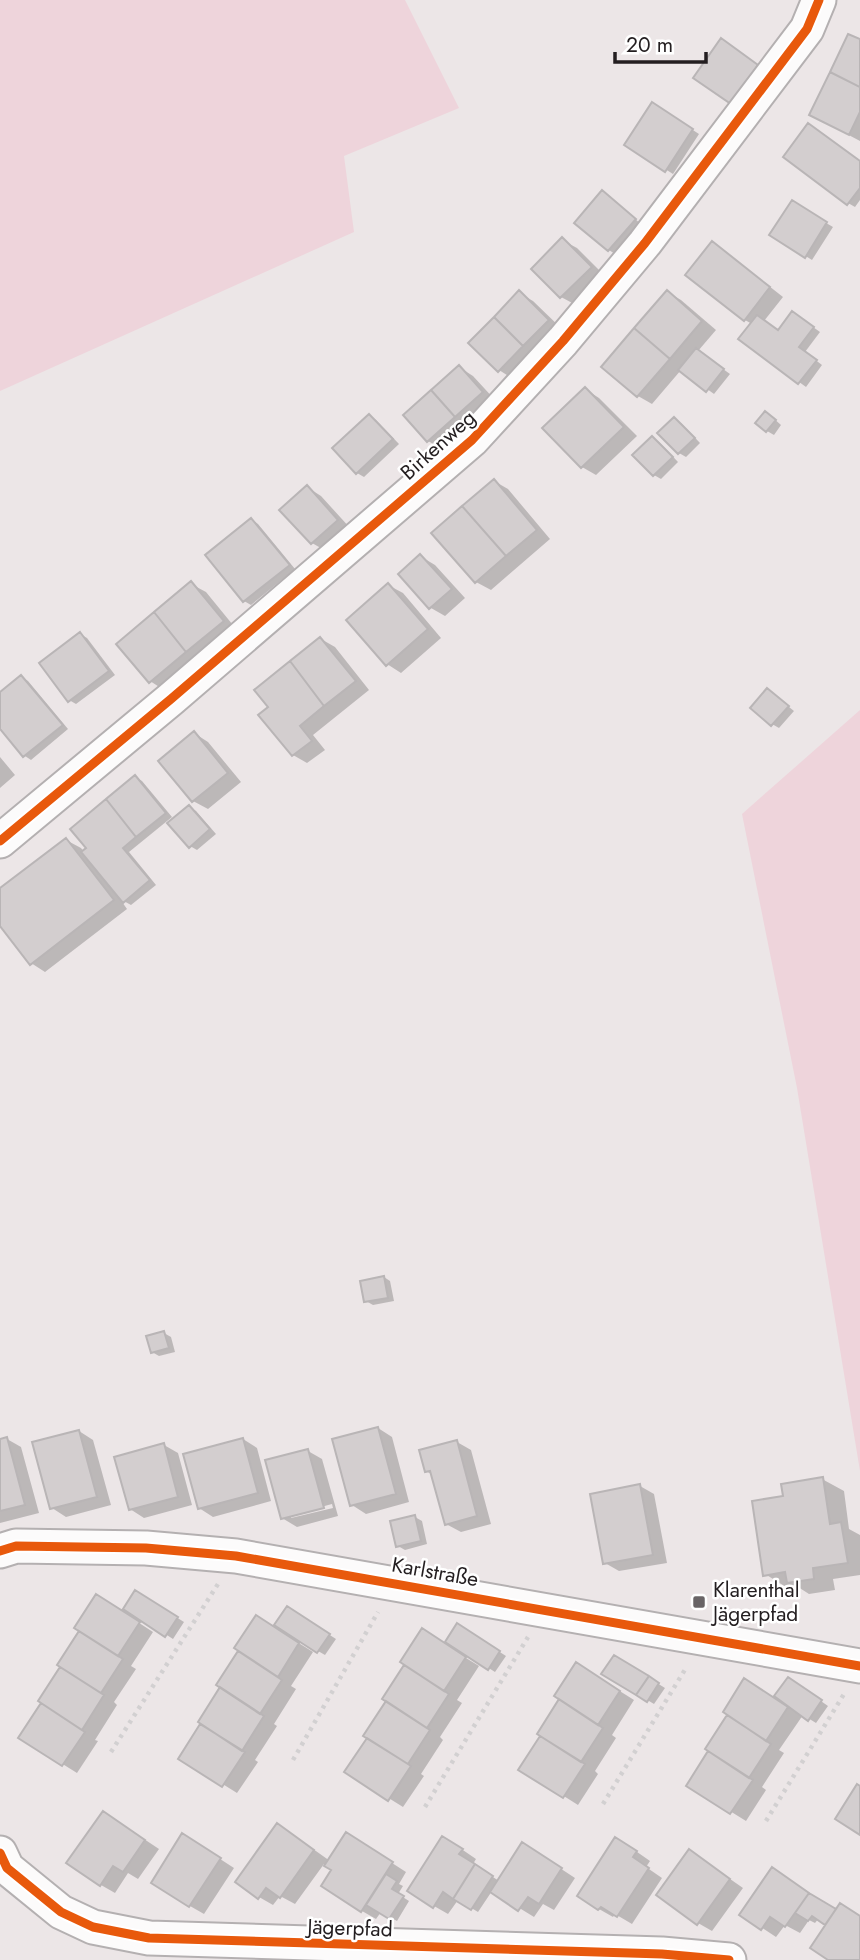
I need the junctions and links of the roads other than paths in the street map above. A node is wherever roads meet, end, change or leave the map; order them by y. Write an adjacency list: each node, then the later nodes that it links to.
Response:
1 (819, 0): 2 (street, Birkenweg)
2 (0, 841)
3 (0, 1551): 4 (street, Karlstraße)
4 (853, 1679)
5 (0, 1853): 6 (street, Jägerpfad)
6 (729, 1960)

